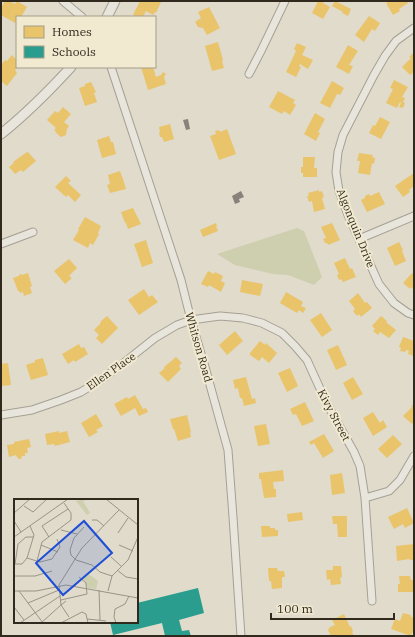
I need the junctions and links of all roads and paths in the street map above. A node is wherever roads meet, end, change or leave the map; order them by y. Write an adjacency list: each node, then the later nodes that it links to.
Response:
1 (64, 1): 4 (street)
2 (115, 1): 5 (street)
3 (285, 1): 9 (street)
4 (81, 16)
5 (108, 16)
6 (414, 28): 13 (street, Algonquin Drive)
7 (69, 68): 10 (street)
8 (111, 68): 16 (street, Whitson Road)
9 (249, 74)
10 (1, 134)
11 (414, 216): 13 (street)
12 (33, 232): 14 (street)
13 (359, 239): 15 (street, Algonquin Drive)
14 (1, 244)
15 (414, 315)
16 (191, 320): 17 (street, Ellen Place); 19 (street, Kivy Street); 21 (street, Whitson Road)
17 (1, 415)
18 (414, 456): 19 (street)
19 (365, 498): 20 (street, Kivy Street)
20 (372, 602)
21 (241, 636)

